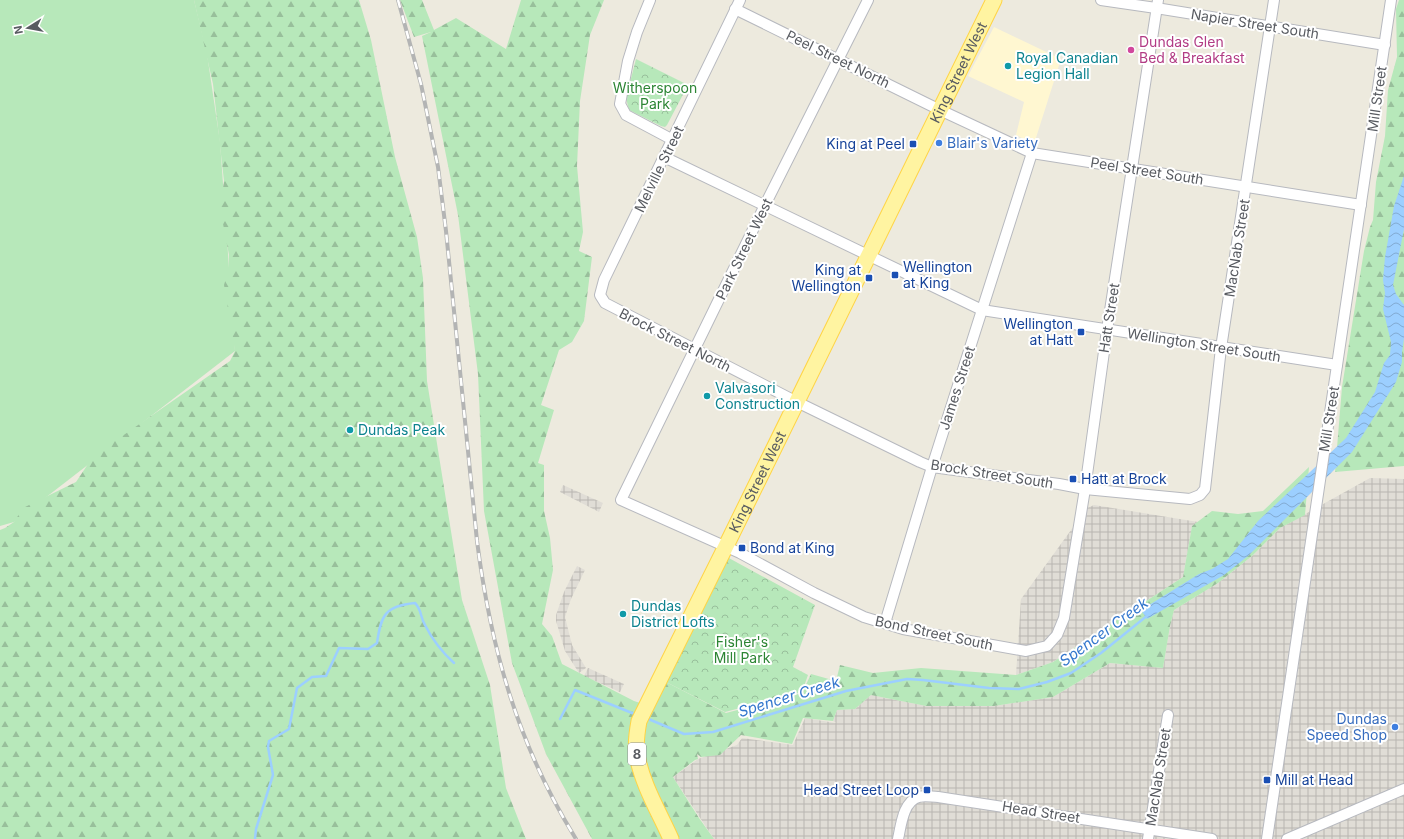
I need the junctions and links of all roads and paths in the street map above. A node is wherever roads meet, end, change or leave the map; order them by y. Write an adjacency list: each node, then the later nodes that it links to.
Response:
1 (650, 0): 13 (street)
2 (868, 0): 11 (street, Park Street West)
3 (994, 0): 12 (main road, King Street West / 8)
4 (1100, 0): 7 (street, Napier Street South)
5 (1274, 0): 9 (street, MacNab Street)
6 (1391, 0): 10 (street, Mill Street)
7 (1157, 4): 9 (street, Napier Street South); 16 (street, Hatt Street)
8 (738, 5): 11 (street, Peel Street North); 13 (street, Melville Street)
9 (1270, 26): 10 (street, Napier Street South); 17 (street, MacNab Street)
10 (1385, 45): 19 (street, Mill Street)
11 (839, 60): 12 (street, Peel Street North); 18 (street, Park Street West)
12 (940, 110): 14 (street, Peel Street South); 20 (main road, King Street West / 8)
13 (672, 140): 15 (street, Melville Street)
14 (1032, 153): 16 (street, Peel Street South); 22 (street, James Street)
15 (664, 157): 18 (street, Wellington Street South); 21 (street, Melville Street)
16 (1132, 169): 17 (street, Peel Street South); 23 (street, Hatt Street)
17 (1246, 187): 19 (street, Peel Street South); 24 (street, MacNab Street)
18 (765, 205): 20 (street, Wellington Street South); 25 (street, Park Street West)
19 (1361, 206): 26 (street, Mill Street)
20 (868, 256): 22 (street, Wellington Street South); 27 (main road, King Street West / 8)
21 (600, 295): 25 (street, Brock Street North)
22 (982, 310): 23 (street, Wellington Street South); 28 (street, James Street)
23 (1107, 330): 24 (street, Wellington Street South); 29 (street, Hatt Street)
24 (1221, 348): 26 (street, Wellington Street South); 30 (street, MacNab Street)
25 (695, 350): 27 (street, Brock Street North); 31 (street, Park Street West)
26 (1337, 365): 41 (street, Mill Street)
27 (797, 402): 28 (street, Brock Street South); 32 (main road, King Street West / 8)
28 (932, 467): 29 (street, Brock Street South); 33 (street, James Street)
29 (1085, 489): 30 (street, Brock Street South); 34 (street, Hatt Street)
30 (1200, 495)
31 (621, 500): 32 (street, Bond Street South)
32 (726, 546): 33 (street, Bond Street South); 38 (main road, King Street West / 8)
33 (885, 623): 34 (street, Bond Street South)
34 (1057, 635)
35 (1168, 715): 37 (street, MacNab Street)
36 (1404, 789): 42 (street)
37 (1149, 834): 39 (street, Head Street); 40 (street, Head Street)
38 (671, 839)
39 (898, 839)
40 (1212, 839)
41 (1267, 839)
42 (1287, 839)

